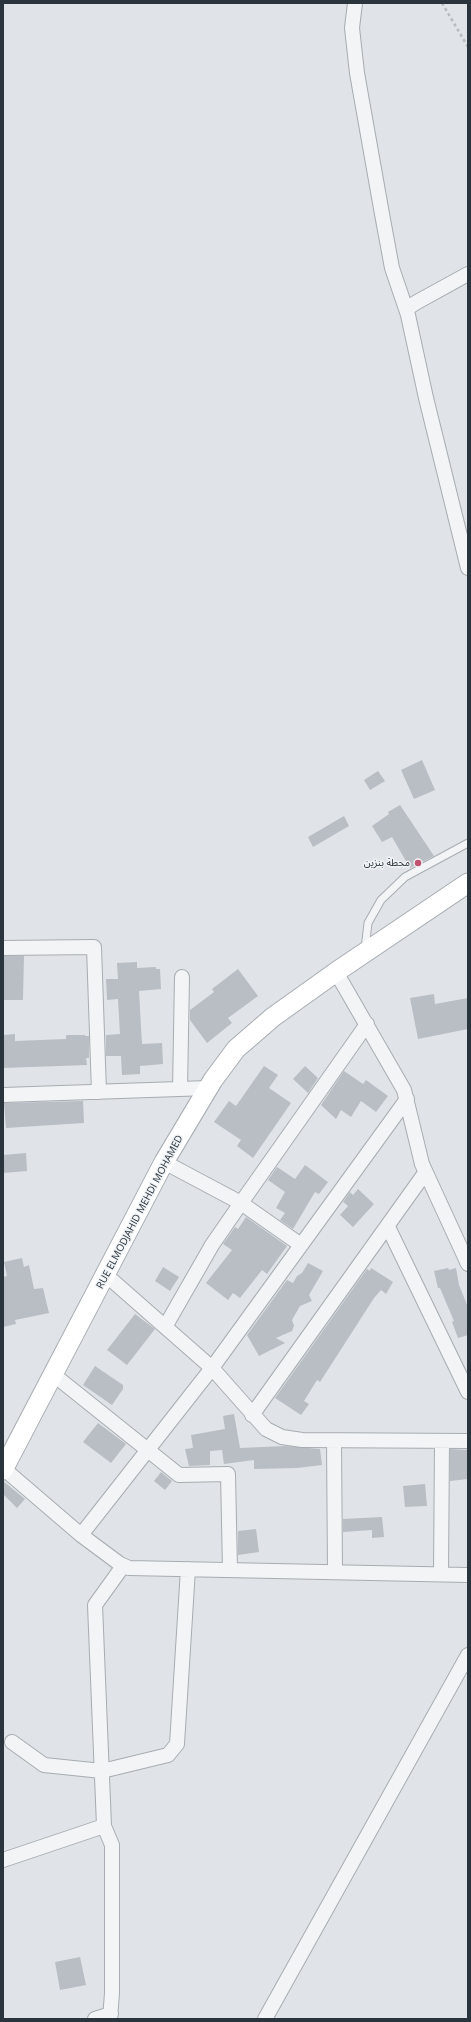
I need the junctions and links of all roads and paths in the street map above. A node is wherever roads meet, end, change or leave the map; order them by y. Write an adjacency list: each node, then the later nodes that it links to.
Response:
1 (355, 3): 5 (street)
2 (442, 3): 3 (path)
3 (468, 47)
4 (468, 274): 5 (street)
5 (406, 309): 6 (street)
6 (468, 568)
7 (468, 843): 10 (lane)
8 (468, 883): 10 (main road, RUE ELMODJAHID MEHDI MOHAMED)
9 (3, 948): 16 (street)
10 (364, 953): 11 (main road, RUE ELMODJAHID MEHDI MOHAMED)
11 (336, 972): 13 (street); 14 (main road, RUE ELMODJAHID MEHDI MOHAMED)
12 (182, 977): 15 (street)
13 (367, 1024): 18 (street); 21 (street)
14 (208, 1088): 15 (street); 19 (main road, RUE ELMODJAHID MEHDI MOHAMED)
15 (180, 1089): 16 (street)
16 (99, 1092): 17 (street)
17 (3, 1095)
18 (407, 1099): 20 (street); 23 (street)
19 (164, 1162): 21 (street); 25 (main road, RUE ELMODJAHID MEHDI MOHAMED)
20 (425, 1173): 22 (street); 24 (street)
21 (240, 1203): 23 (street); 26 (street)
22 (388, 1227): 29 (street); 30 (street)
23 (301, 1245): 27 (street)
24 (468, 1264)
25 (106, 1275): 26 (street); 28 (main road, RUE ELMODJAHID MEHDI MOHAMED)
26 (165, 1327): 27 (street)
27 (212, 1368): 30 (street); 34 (street)
28 (54, 1375): 34 (street); 35 (main road, RUE ELMODJAHID MEHDI MOHAMED)
29 (468, 1392)
30 (252, 1415): 31 (street)
31 (334, 1441): 32 (street); 40 (street)
32 (442, 1441): 33 (street); 41 (street)
33 (468, 1441)
34 (147, 1451): 36 (street); 39 (street)
35 (3, 1469): 36 (street)
36 (81, 1535): 37 (street)
37 (123, 1566): 38 (street); 45 (street)
38 (188, 1569): 39 (street); 45 (street)
39 (230, 1570): 40 (street)
40 (335, 1572): 41 (street)
41 (441, 1574): 42 (street)
42 (468, 1575)
43 (468, 1655): 50 (street)
44 (12, 1742): 45 (street)
45 (102, 1771): 46 (street)
46 (104, 1826): 47 (street); 48 (street)
47 (3, 1860)
48 (110, 2016): 49 (street)
49 (95, 2019)
50 (265, 2019)

